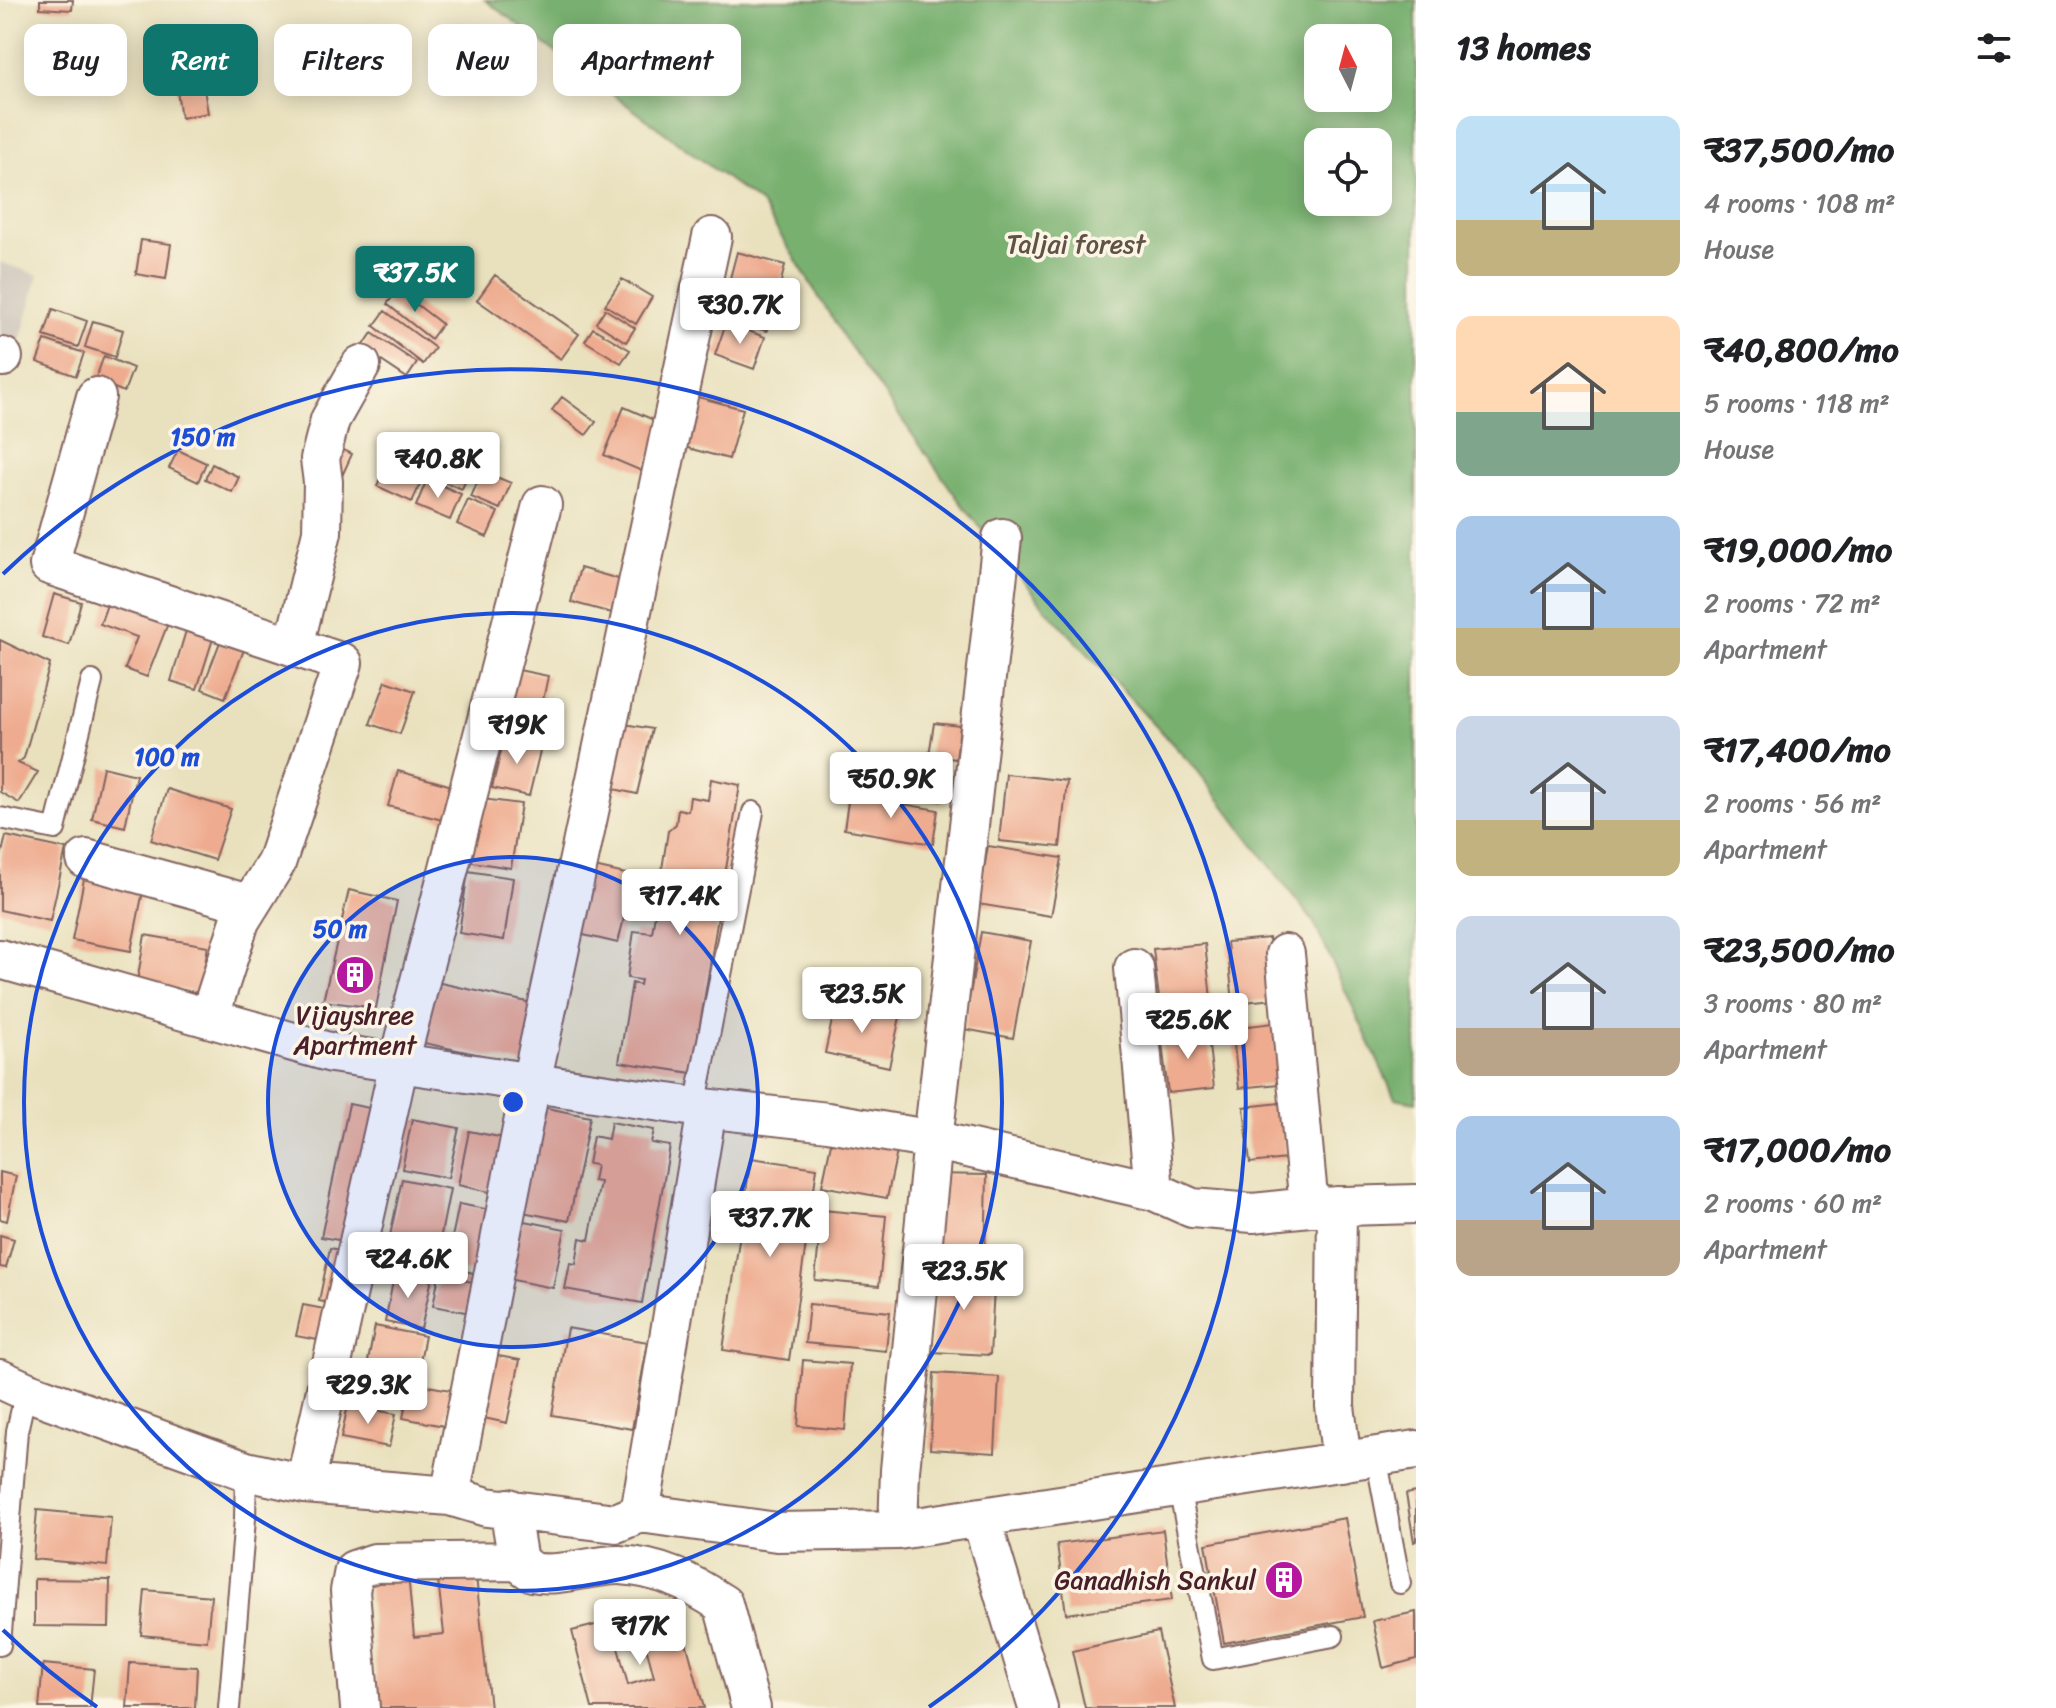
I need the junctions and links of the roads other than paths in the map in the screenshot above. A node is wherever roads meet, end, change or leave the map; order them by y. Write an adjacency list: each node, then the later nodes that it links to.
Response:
1 (712, 237): 17 (street)
2 (361, 365): 6 (street)
3 (96, 397): 6 (street)
4 (542, 505): 16 (street)
5 (1002, 538): 19 (street)
6 (294, 646): 11 (street)
7 (92, 681): 9 (lane)
8 (753, 812): 18 (lane)
9 (0, 818)
10 (86, 859): 11 (street)
11 (249, 904): 15 (street)
12 (1285, 954): 22 (street)
13 (0, 959): 15 (street)
14 (1134, 968): 20 (street)
15 (209, 1018): 16 (street)
16 (399, 1063): 17 (street); 28 (street)
17 (531, 1083): 18 (street); 27 (street)
18 (701, 1108): 19 (street); 29 (street)
19 (933, 1140): 20 (street); 31 (street)
20 (1154, 1191): 22 (street)
21 (1416, 1204): 22 (street)
22 (1323, 1207): 24 (street)
23 (13, 1385): 26 (street); 37 (lane)
24 (1348, 1441): 25 (street); 30 (street); 35 (lane)
25 (1416, 1450)
26 (246, 1471): 28 (street); 38 (lane)
27 (454, 1473): 28 (street); 32 (street)
28 (305, 1484)
29 (644, 1485): 31 (street); 32 (street)
30 (1179, 1488): 33 (street); 36 (lane)
31 (899, 1500): 33 (street)
32 (509, 1508): 34 (street)
33 (981, 1518): 41 (street)
34 (518, 1561): 39 (street); 40 (street)
35 (1400, 1583)
36 (1333, 1636)
37 (0, 1645)
38 (229, 1708)
39 (360, 1708)
40 (751, 1708)
41 (1038, 1708)

